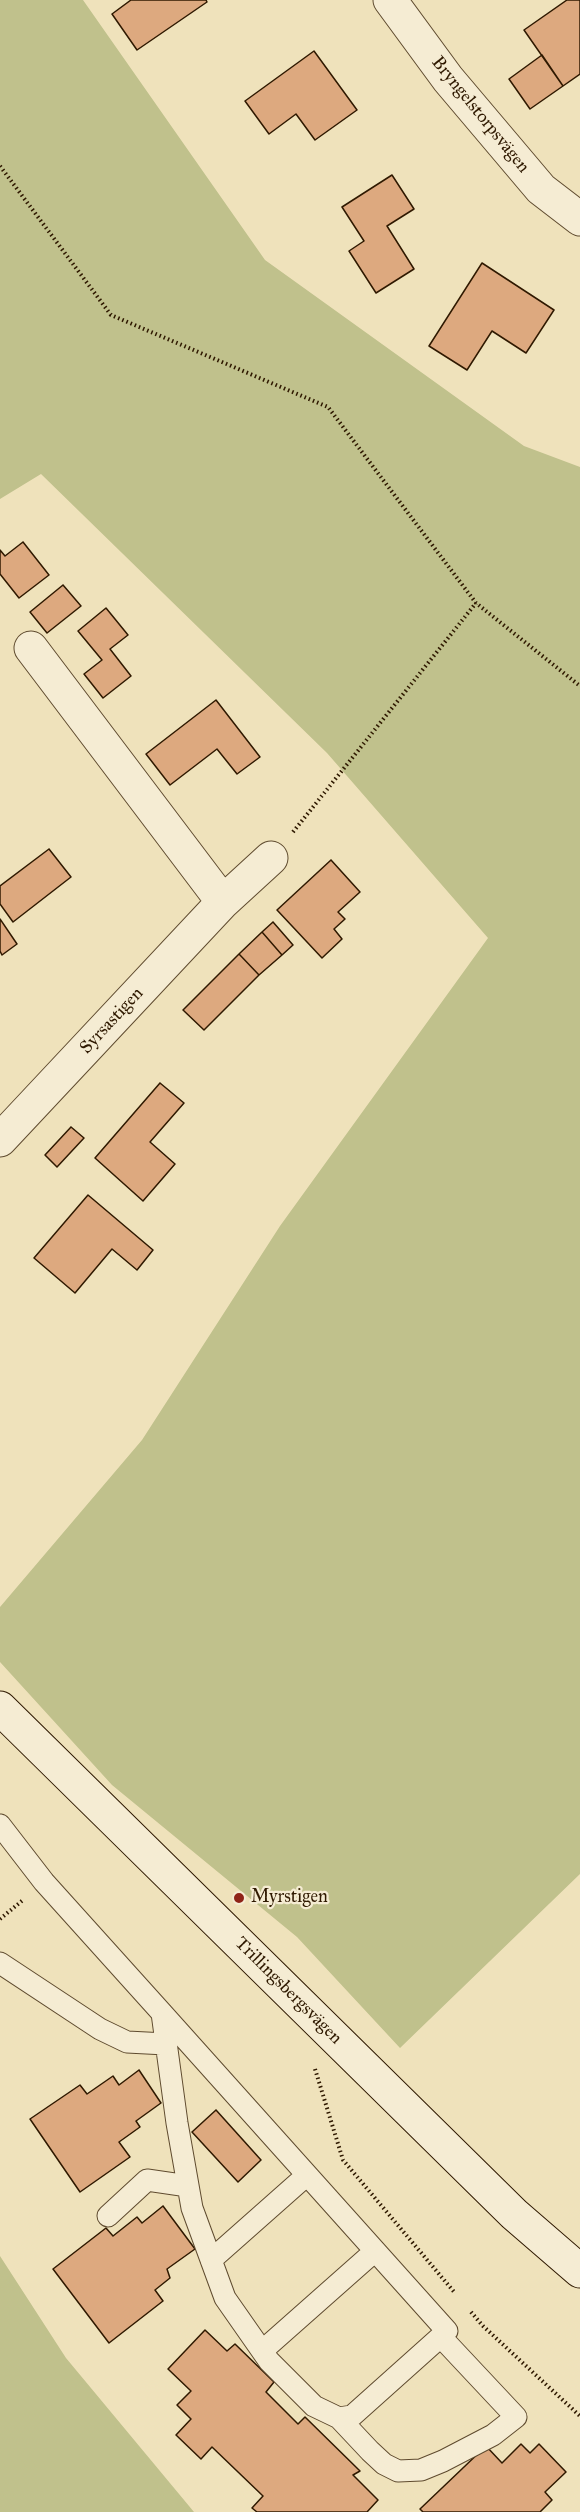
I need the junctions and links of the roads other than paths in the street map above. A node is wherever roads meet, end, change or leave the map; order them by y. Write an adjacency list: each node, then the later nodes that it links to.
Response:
1 (390, 0): 2 (street, Bryngelstorpsvägen)
2 (580, 219)
3 (31, 648): 5 (street)
4 (271, 858): 5 (street, Syrsastigen)
5 (223, 902): 6 (street, Syrsastigen)
6 (0, 1140)
7 (4, 1721): 17 (street, Trillingsbergsvägen)
8 (0, 1825): 10 (lane)
9 (0, 1963): 11 (lane)
10 (162, 2013): 11 (lane); 12 (lane)
11 (166, 2044): 13 (lane)
12 (307, 2175): 15 (lane); 16 (lane)
13 (188, 2186): 14 (lane); 16 (lane)
14 (108, 2216)
15 (375, 2251): 18 (lane); 19 (lane)
16 (211, 2260): 19 (lane)
17 (578, 2266)
18 (441, 2337): 20 (lane); 20 (lane)
19 (262, 2351): 20 (lane)
20 (339, 2418)

